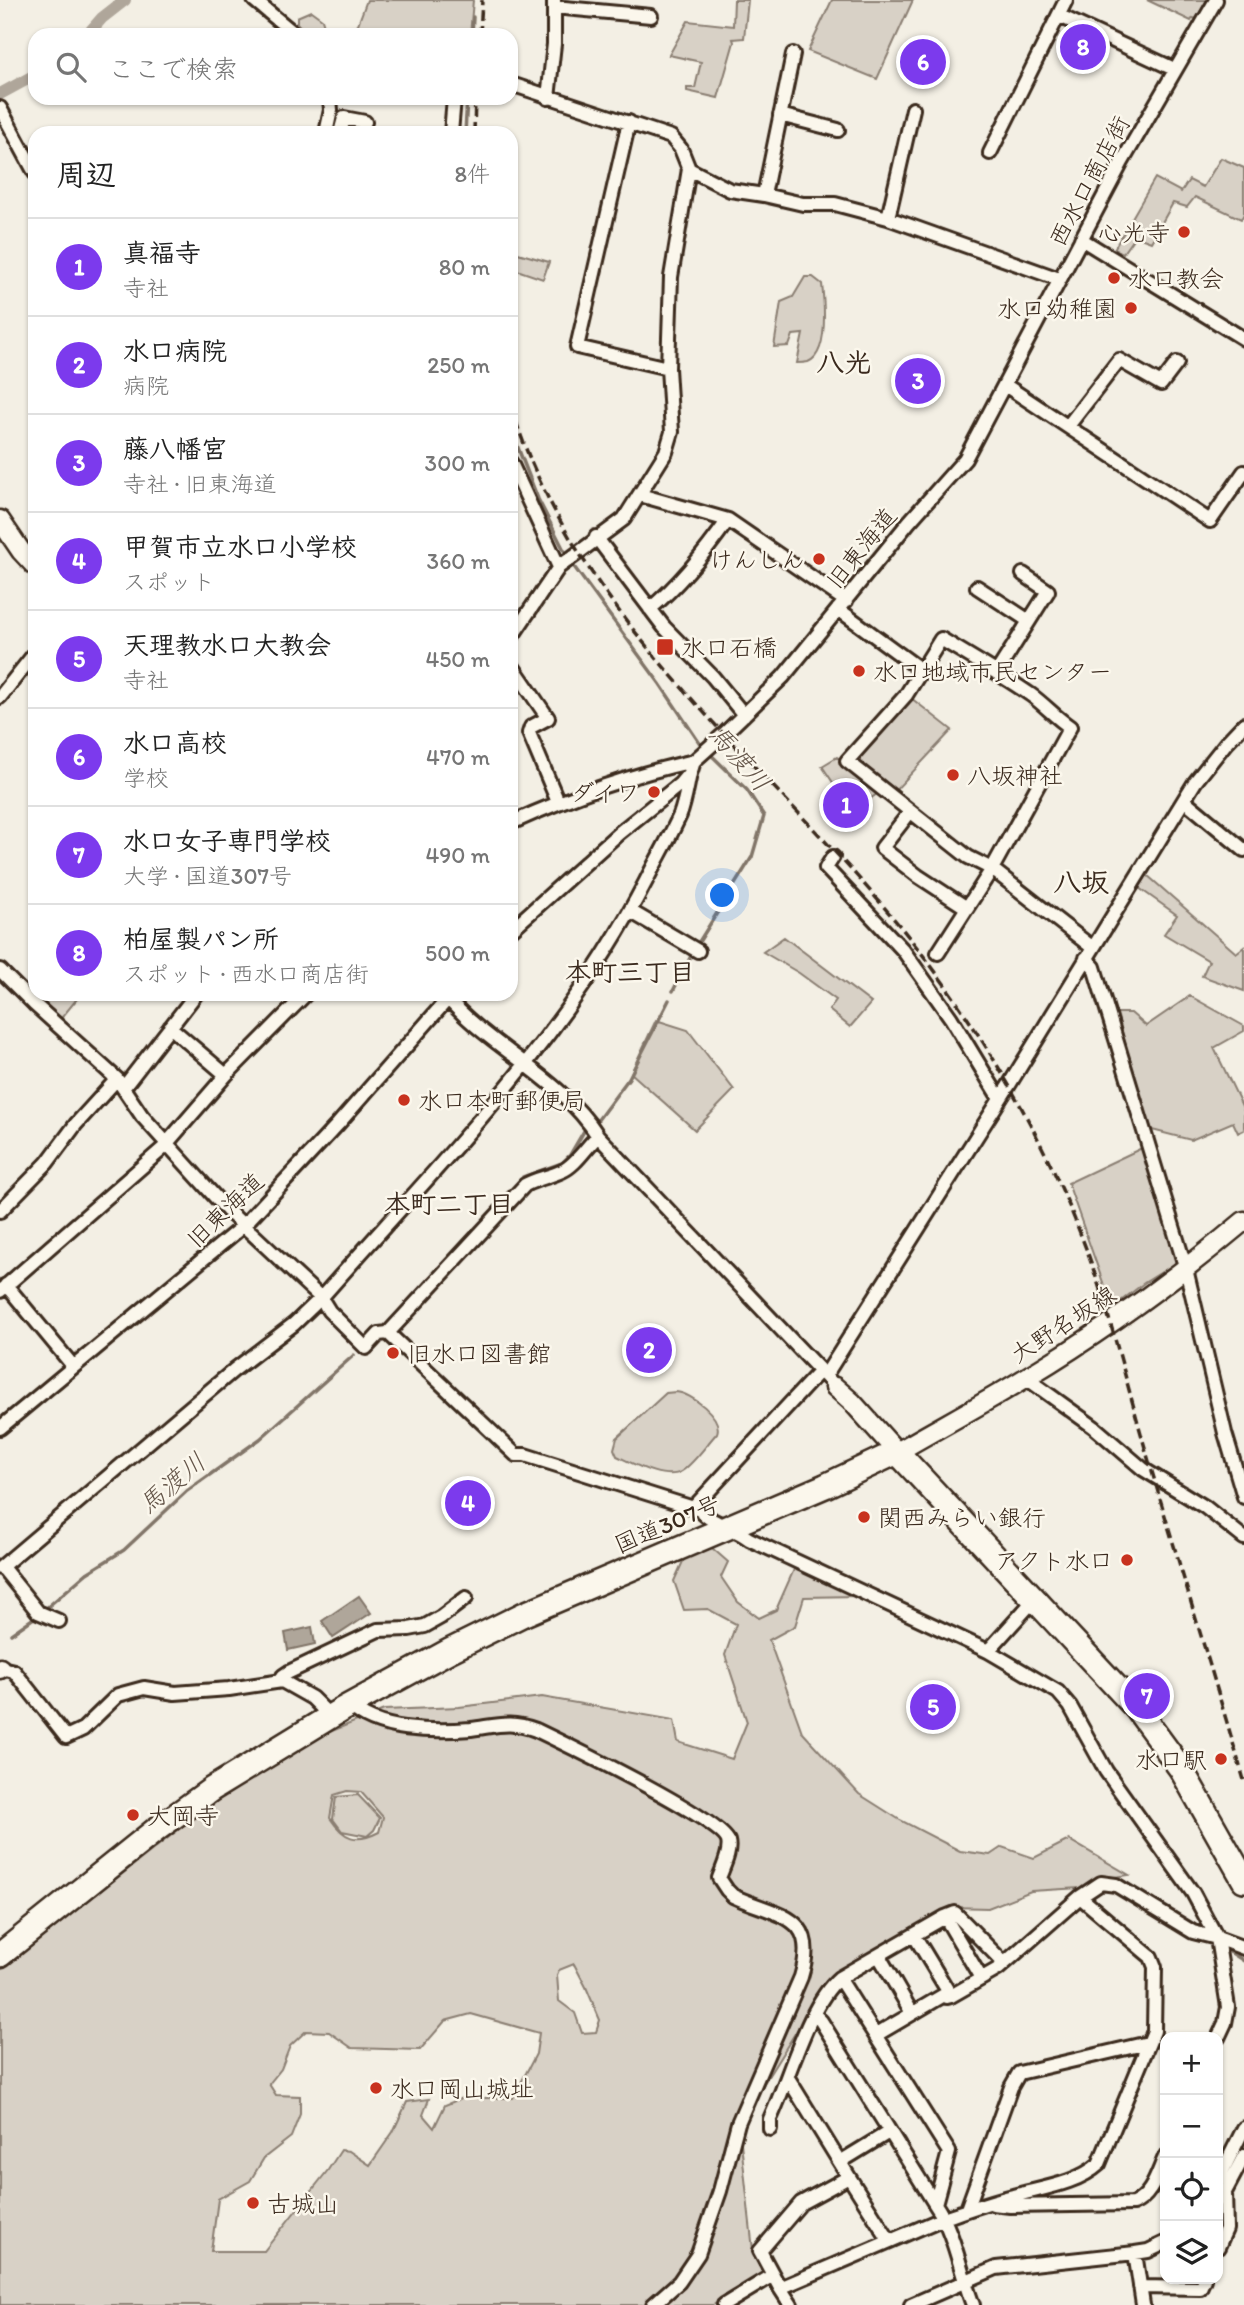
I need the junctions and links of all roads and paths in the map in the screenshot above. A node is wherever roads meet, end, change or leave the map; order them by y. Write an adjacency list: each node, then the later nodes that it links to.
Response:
1 (254, 0): 7 (street)
2 (1066, 0): 6 (street)
3 (1216, 0): 9 (street, 西水口商店街)
4 (554, 4): 5 (street); 11 (street)
5 (651, 16)
6 (1060, 16): 9 (street); 23 (street)
7 (288, 28)
8 (793, 54): 16 (street)
9 (1174, 69): 28 (street, 西水口商店街)
10 (518, 87): 11 (street)
11 (548, 98): 18 (street)
12 (331, 105): 19 (street)
13 (453, 105): 21 (street)
14 (0, 108): 24 (street)
15 (913, 109): 27 (street)
16 (780, 115): 22 (street); 26 (street)
17 (365, 122): 20 (street)
18 (629, 122): 25 (street); 32 (street)
19 (328, 126)
20 (342, 126)
21 (452, 126)
22 (838, 130)
23 (990, 153)
24 (28, 160)
25 (689, 169): 26 (street); 32 (street)
26 (764, 195): 27 (street)
27 (888, 218): 29 (street)
28 (1081, 239): 29 (street, 西水口商店街); 30 (street)
29 (1059, 279): 33 (street, 西水口商店街)
30 (1244, 339)
31 (1177, 363): 34 (street)
32 (668, 368): 37 (street)
33 (1005, 386): 34 (street); 45 (street, 旧東海道)
34 (1068, 426): 35 (street)
35 (1244, 472)
36 (518, 478): 42 (street)
37 (640, 495): 39 (street); 40 (street)
38 (0, 520): 41 (main road)
39 (728, 520): 45 (street); 46 (street)
40 (596, 537): 42 (street); 46 (street)
41 (28, 558)
42 (559, 567): 48 (street)
43 (1023, 574): 47 (street)
44 (977, 587): 47 (street)
45 (842, 605): 50 (street); 54 (street, 旧東海道)
46 (650, 609): 54 (street)
47 (1029, 621): 51 (street)
48 (518, 628)
49 (28, 662): 53 (street)
50 (921, 670): 51 (street); 59 (street)
51 (997, 672): 63 (street)
52 (518, 674): 58 (street)
53 (0, 697)
54 (744, 715): 56 (street, 旧東海道)
55 (1244, 724): 57 (street)
56 (699, 758): 58 (street); 65 (street); 66 (street, 旧東海道)
57 (1184, 800): 61 (street); 69 (street)
58 (558, 802): 60 (street)
59 (910, 812): 63 (street); 64 (street)
60 (518, 820)
61 (1244, 850)
62 (833, 858): 81 (street)
63 (992, 869): 64 (street); 69 (street)
64 (967, 908): 68 (street)
65 (630, 911): 67 (street); 78 (street)
66 (518, 924)
67 (696, 950)
68 (938, 953)
69 (1089, 953): 81 (street); 87 (street)
70 (0, 970): 71 (street)
71 (28, 998)
72 (31, 1001): 80 (street)
73 (190, 1001): 77 (street)
74 (299, 1001): 79 (street)
75 (444, 1001): 86 (street, 旧東海道)
76 (453, 1001): 78 (street)
77 (170, 1027): 79 (street); 80 (street)
78 (526, 1065): 82 (street); 89 (street)
79 (226, 1075): 83 (street)
80 (120, 1083): 83 (street); 84 (street)
81 (1000, 1099): 92 (street)
82 (598, 1136): 90 (street); 92 (street)
83 (168, 1143): 86 (street); 88 (street)
84 (0, 1211)
85 (1244, 1221): 87 (main road, 大野名坂線)
86 (243, 1226): 89 (street); 91 (street, 旧東海道)
87 (1186, 1269): 93 (main road, 大野名坂線); 96 (street)
88 (3, 1288): 91 (street)
89 (321, 1298): 90 (street); 100 (street)
90 (388, 1333): 97 (street)
91 (73, 1366): 94 (street, 旧東海道)
92 (827, 1378): 95 (main road); 97 (street)
93 (1026, 1378): 95 (main road, 大野名坂線); 99 (street)
94 (0, 1428)
95 (897, 1451): 98 (highway, 国道307号); 102 (highway)
96 (1244, 1497)
97 (692, 1508): 98 (street)
98 (729, 1527): 104 (street); 107 (highway, 国道307号)
99 (1244, 1538)
100 (1, 1568): 103 (street)
101 (466, 1598): 106 (street)
102 (1034, 1600): 104 (street); 108 (highway)
103 (59, 1621)
104 (988, 1651): 112 (street)
105 (0, 1668): 106 (street)
106 (282, 1681): 107 (street)
107 (340, 1710): 114 (highway, 国道307号); 147 (street)
108 (1244, 1880)
109 (1080, 1897): 112 (street); 116 (street); 124 (street)
110 (945, 1917): 111 (street); 116 (street); 118 (street)
111 (915, 1935): 115 (street); 119 (street)
112 (1217, 1938): 113 (street); 122 (street)
113 (1244, 1948)
114 (0, 1955)
115 (879, 1956): 117 (street); 120 (street)
116 (1004, 1963): 118 (street)
117 (839, 1978): 121 (street); 123 (street)
118 (981, 1978): 119 (street)
119 (951, 1996): 120 (street)
120 (912, 2013): 123 (street)
121 (814, 2014): 125 (street); 128 (street)
122 (1221, 2032)
123 (876, 2035): 134 (street)
124 (1148, 2043): 135 (street); 136 (street)
125 (788, 2078): 127 (street); 131 (street)
126 (1244, 2128): 132 (street)
127 (770, 2129)
128 (889, 2132): 131 (street); 134 (street)
129 (1244, 2157): 138 (street)
130 (1165, 2158): 135 (street)
131 (840, 2162): 133 (street)
132 (1223, 2170)
133 (849, 2177): 139 (street); 142 (street)
134 (935, 2204): 137 (street)
135 (985, 2204): 136 (street)
136 (967, 2209): 137 (street)
137 (944, 2218): 139 (street); 143 (street)
138 (1223, 2236)
139 (889, 2241): 146 (street)
140 (1160, 2245): 141 (street)
141 (1135, 2253): 143 (street); 145 (street)
142 (773, 2275): 146 (street); 148 (street)
143 (964, 2282): 150 (street); 151 (street)
144 (1202, 2284): 145 (street)
145 (1140, 2287): 152 (street)
146 (780, 2288): 149 (street)
147 (653, 2305)
148 (724, 2305)
149 (790, 2305)
150 (911, 2305)
151 (973, 2305)
152 (1143, 2305)

